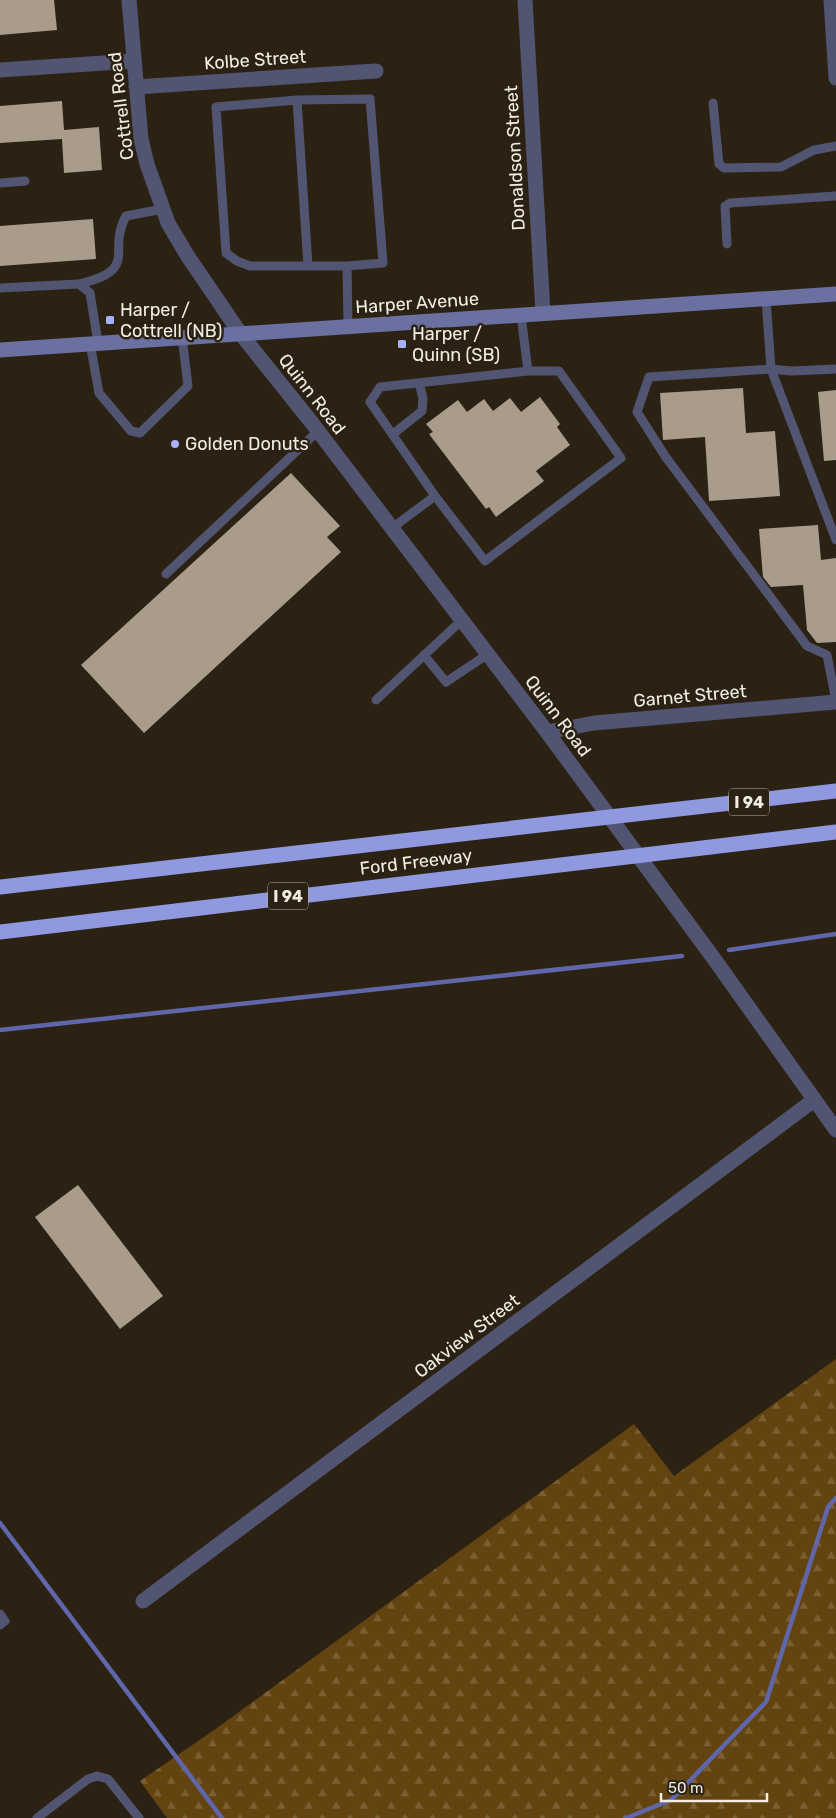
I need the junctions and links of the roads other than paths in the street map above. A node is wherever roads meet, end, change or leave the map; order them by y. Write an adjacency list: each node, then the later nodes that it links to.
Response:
1 (129, 0): 4 (street, Cottrell Road)
2 (525, 0): 23 (street, Donaldson Street)
3 (831, 0): 7 (street)
4 (133, 61): 5 (street); 8 (street, Cottrell Road)
5 (0, 70)
6 (376, 71): 8 (street, Kolbe Street)
7 (836, 78)
8 (136, 87): 15 (street, Cottrell Road)
9 (297, 100): 17 (lane); 17 (lane); 18 (lane)
10 (713, 102): 11 (lane)
11 (836, 146)
12 (25, 182): 13 (lane)
13 (0, 183)
14 (836, 196): 16 (lane)
15 (163, 209): 19 (lane); 26 (street, Cottrell Road)
16 (727, 244)
17 (308, 266): 18 (lane)
18 (347, 266): 25 (lane)
19 (79, 284): 20 (lane); 28 (lane)
20 (0, 288)
21 (836, 294): 22 (main road, Harper Avenue)
22 (766, 299): 23 (main road, Harper Avenue); 30 (lane)
23 (543, 313): 24 (main road, Harper Avenue)
24 (520, 315): 25 (main road, Harper Avenue); 32 (lane)
25 (348, 327): 26 (main road, Harper Avenue)
26 (240, 333): 27 (main road, Harper Avenue); 34 (street, Quinn Road)
27 (182, 337): 28 (main road, Harper Avenue); 28 (lane)
28 (94, 343): 29 (main road, Harper Avenue)
29 (0, 350)
30 (771, 369): 31 (lane); 38 (lane); 42 (lane)
31 (836, 369)
32 (528, 371): 33 (lane); 36 (lane)
33 (419, 383): 35 (lane); 35 (lane)
34 (318, 431): 37 (street, Quinn Road); 39 (lane)
35 (393, 434): 36 (lane)
36 (435, 496): 37 (lane)
37 (392, 528): 40 (street, Quinn Road)
38 (836, 540)
39 (166, 574)
40 (462, 620): 41 (street, Quinn Road); 43 (lane)
41 (488, 654): 43 (lane); 46 (street, Quinn Road)
42 (832, 654): 45 (lane)
43 (424, 655): 44 (lane)
44 (376, 700)
45 (836, 701): 46 (street, Garnet Street)
46 (548, 732): 51 (street, Quinn Road)
47 (836, 792): 49 (highway, Ford Freeway / I 94)
48 (836, 832): 50 (highway, Ford Freeway / I 94)
49 (0, 887)
50 (0, 932)
51 (814, 1100): 52 (street, Quinn Road); 53 (street, Oakview Street)
52 (836, 1130)
53 (142, 1601)
54 (0, 1614): 55 (lane)
55 (0, 1624)
56 (37, 1818): 57 (lane)
57 (140, 1818)

